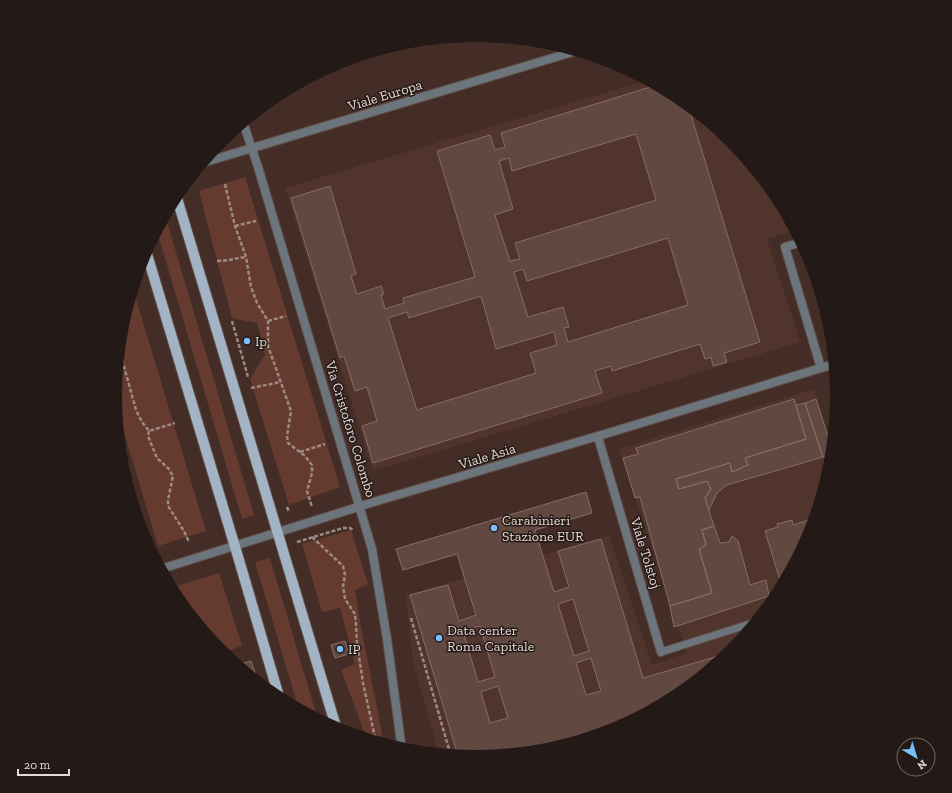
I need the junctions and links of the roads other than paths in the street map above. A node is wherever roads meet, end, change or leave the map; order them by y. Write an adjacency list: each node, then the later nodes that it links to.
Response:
1 (567, 54): 3 (street, Viale Europa)
2 (245, 128): 3 (street, Via Cristoforo Colombo)
3 (252, 149): 4 (street, Viale Europa); 11 (street, Via Cristoforo Colombo)
4 (212, 160)
5 (179, 204): 12 (main road)
6 (796, 244): 9 (street)
7 (149, 260): 13 (main road)
8 (829, 366): 9 (street, Viale Asia)
9 (821, 368): 10 (street, Viale Asia)
10 (598, 437): 11 (street, Viale Asia); 16 (street, Viale Tolstoj)
11 (360, 507): 12 (street, Viale Asia); 19 (street, Via Cristoforo Colombo)
12 (278, 533): 13 (street, Viale Asia); 18 (main road)
13 (235, 546): 14 (street, Viale Asia); 17 (main road)
14 (165, 567)
15 (747, 625): 16 (lane, Viale Tolstoj)
16 (662, 652)
17 (277, 690)
18 (334, 721)
19 (401, 743)

